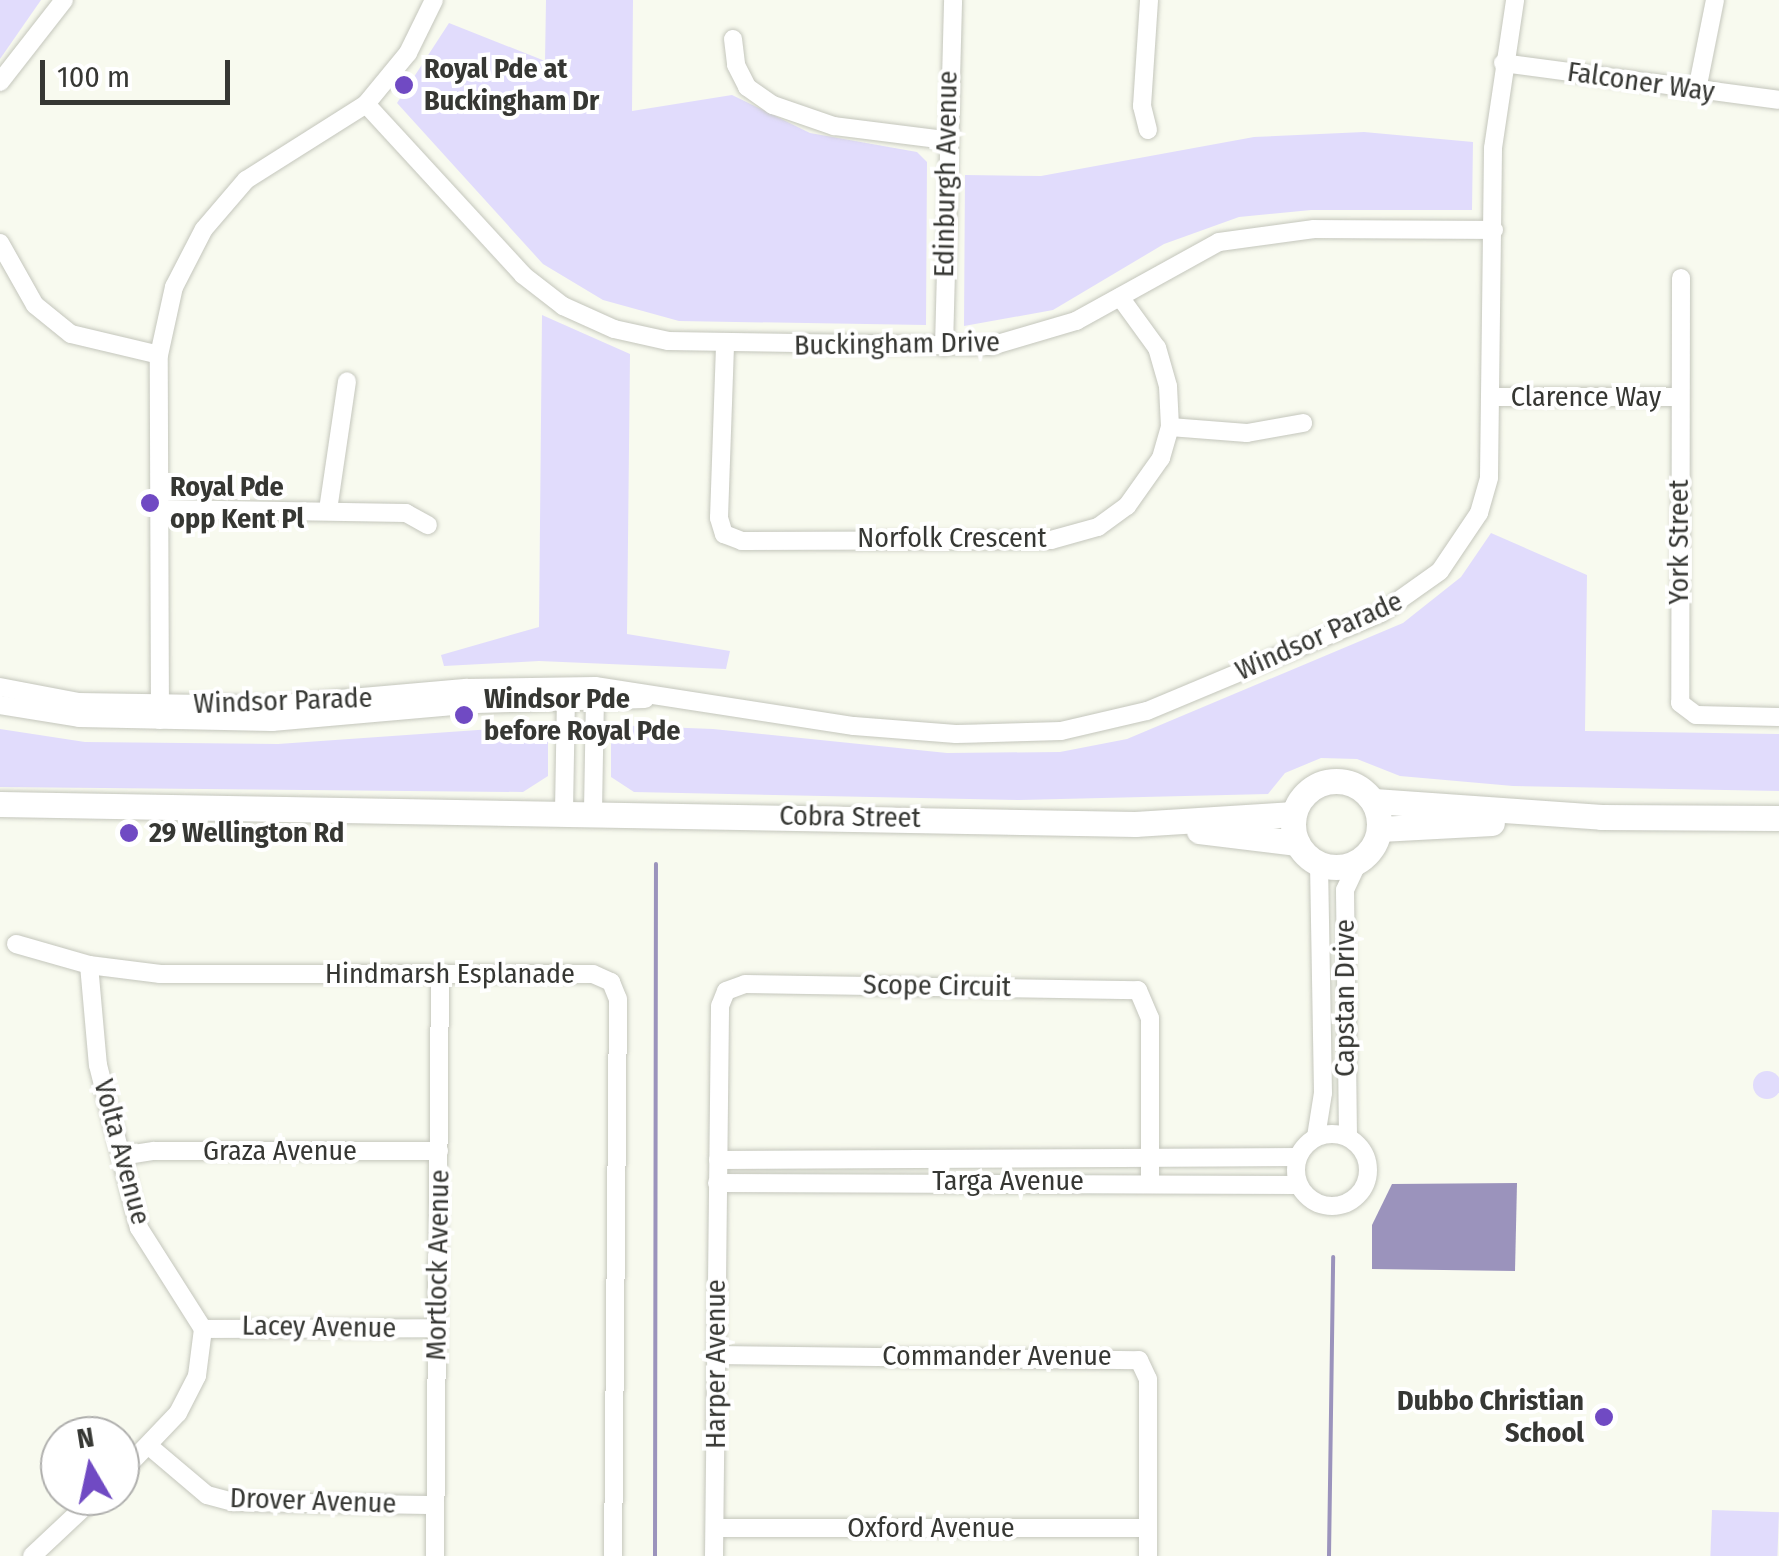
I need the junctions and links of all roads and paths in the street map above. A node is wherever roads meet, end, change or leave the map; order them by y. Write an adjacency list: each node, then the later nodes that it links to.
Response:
1 (64, 0): 9 (street)
2 (434, 0): 12 (street)
3 (953, 0): 14 (street, Edinburgh Avenue)
4 (1149, 0): 13 (street)
5 (1515, 0): 8 (street, Windsor Parade)
6 (1715, 0): 10 (street)
7 (733, 39): 14 (street)
8 (1502, 63): 10 (street, Falconer Way); 15 (street, Windsor Parade)
9 (0, 82)
10 (1697, 90): 11 (street, Falconer Way)
11 (1779, 100)
12 (366, 104): 19 (street, Buckingham Drive); 21 (street)
13 (1148, 130)
14 (944, 140): 20 (street, Edinburgh Avenue)
15 (1494, 230): 18 (street, Buckingham Drive); 24 (street, Windsor Parade)
16 (0, 243): 21 (street)
17 (1681, 278): 23 (street, York Street)
18 (1120, 296): 20 (street, Buckingham Drive); 26 (street)
19 (725, 346): 20 (street, Buckingham Drive); 26 (street, Norfolk Crescent)
20 (944, 348)
21 (159, 355): 27 (street)
22 (348, 380): 28 (street)
23 (1679, 397): 24 (street, Clarence Way); 35 (street, York Street)
24 (1494, 398): 32 (street, Windsor Parade)
25 (1303, 423): 26 (street)
26 (1170, 427)
27 (159, 509): 28 (street); 34 (street)
28 (328, 510): 29 (street)
29 (428, 526)
30 (0, 687): 34 (street, Windsor Parade)
31 (566, 694): 32 (street, Windsor Parade); 34 (street, Windsor Parade); 38 (street)
32 (595, 695): 39 (street)
33 (0, 705): 34 (street, Windsor Parade)
34 (160, 712)
35 (1779, 717)
36 (1374, 801): 40 (highway); 42 (highway); 45 (highway)
37 (0, 804): 38 (highway, Cobra Street)
38 (564, 810): 39 (highway, Cobra Street); 41 (highway, Cobra Street)
39 (593, 811): 44 (highway, Cobra Street)
40 (1294, 814): 44 (highway, Cobra Street); 46 (highway)
41 (0, 816)
42 (1602, 816): 43 (highway); 45 (highway)
43 (1779, 818)
44 (1134, 824): 46 (highway, Cobra Street)
45 (1380, 828): 47 (highway)
46 (1297, 843): 48 (highway)
47 (1358, 862): 48 (highway); 53 (street, Capstan Drive)
48 (1318, 863): 52 (street, Capstan Drive)
49 (16, 944): 50 (street, Hindmarsh Esplanade)
50 (89, 965): 51 (street, Hindmarsh Esplanade); 55 (street, Volta Avenue)
51 (440, 974): 54 (street, Mortlock Avenue); 72 (street, Hindmarsh Esplanade)
52 (1316, 1137): 53 (street); 57 (street)
53 (1348, 1138): 60 (street)
54 (439, 1151): 55 (street, Graza Avenue); 61 (street, Mortlock Avenue)
55 (120, 1156): 62 (street, Volta Avenue)
56 (1150, 1156): 57 (street, Targa Avenue); 58 (street, Targa Avenue); 58 (street, Scope Circuit); 59 (street, Scope Circuit)
57 (1298, 1158): 60 (street)
58 (718, 1171): 59 (street, Targa Avenue); 63 (street, Harper Avenue)
59 (1150, 1180): 60 (street, Targa Avenue)
60 (1298, 1185)
61 (436, 1328): 62 (street, Lacey Avenue); 66 (street, Mortlock Avenue)
62 (203, 1329): 64 (street)
63 (715, 1355): 68 (street, Harper Avenue); 69 (street, Commander Avenue)
64 (149, 1446): 65 (street); 66 (street, Drover Avenue)
65 (140, 1455)
66 (435, 1505): 71 (street, Mortlock Avenue)
67 (75, 1516): 70 (street)
68 (715, 1528): 69 (street, Oxford Avenue); 73 (street, Harper Avenue)
69 (1148, 1528): 74 (street, Commander Avenue)
70 (32, 1556)
71 (435, 1556)
72 (612, 1556)
73 (714, 1556)
74 (1148, 1556)

